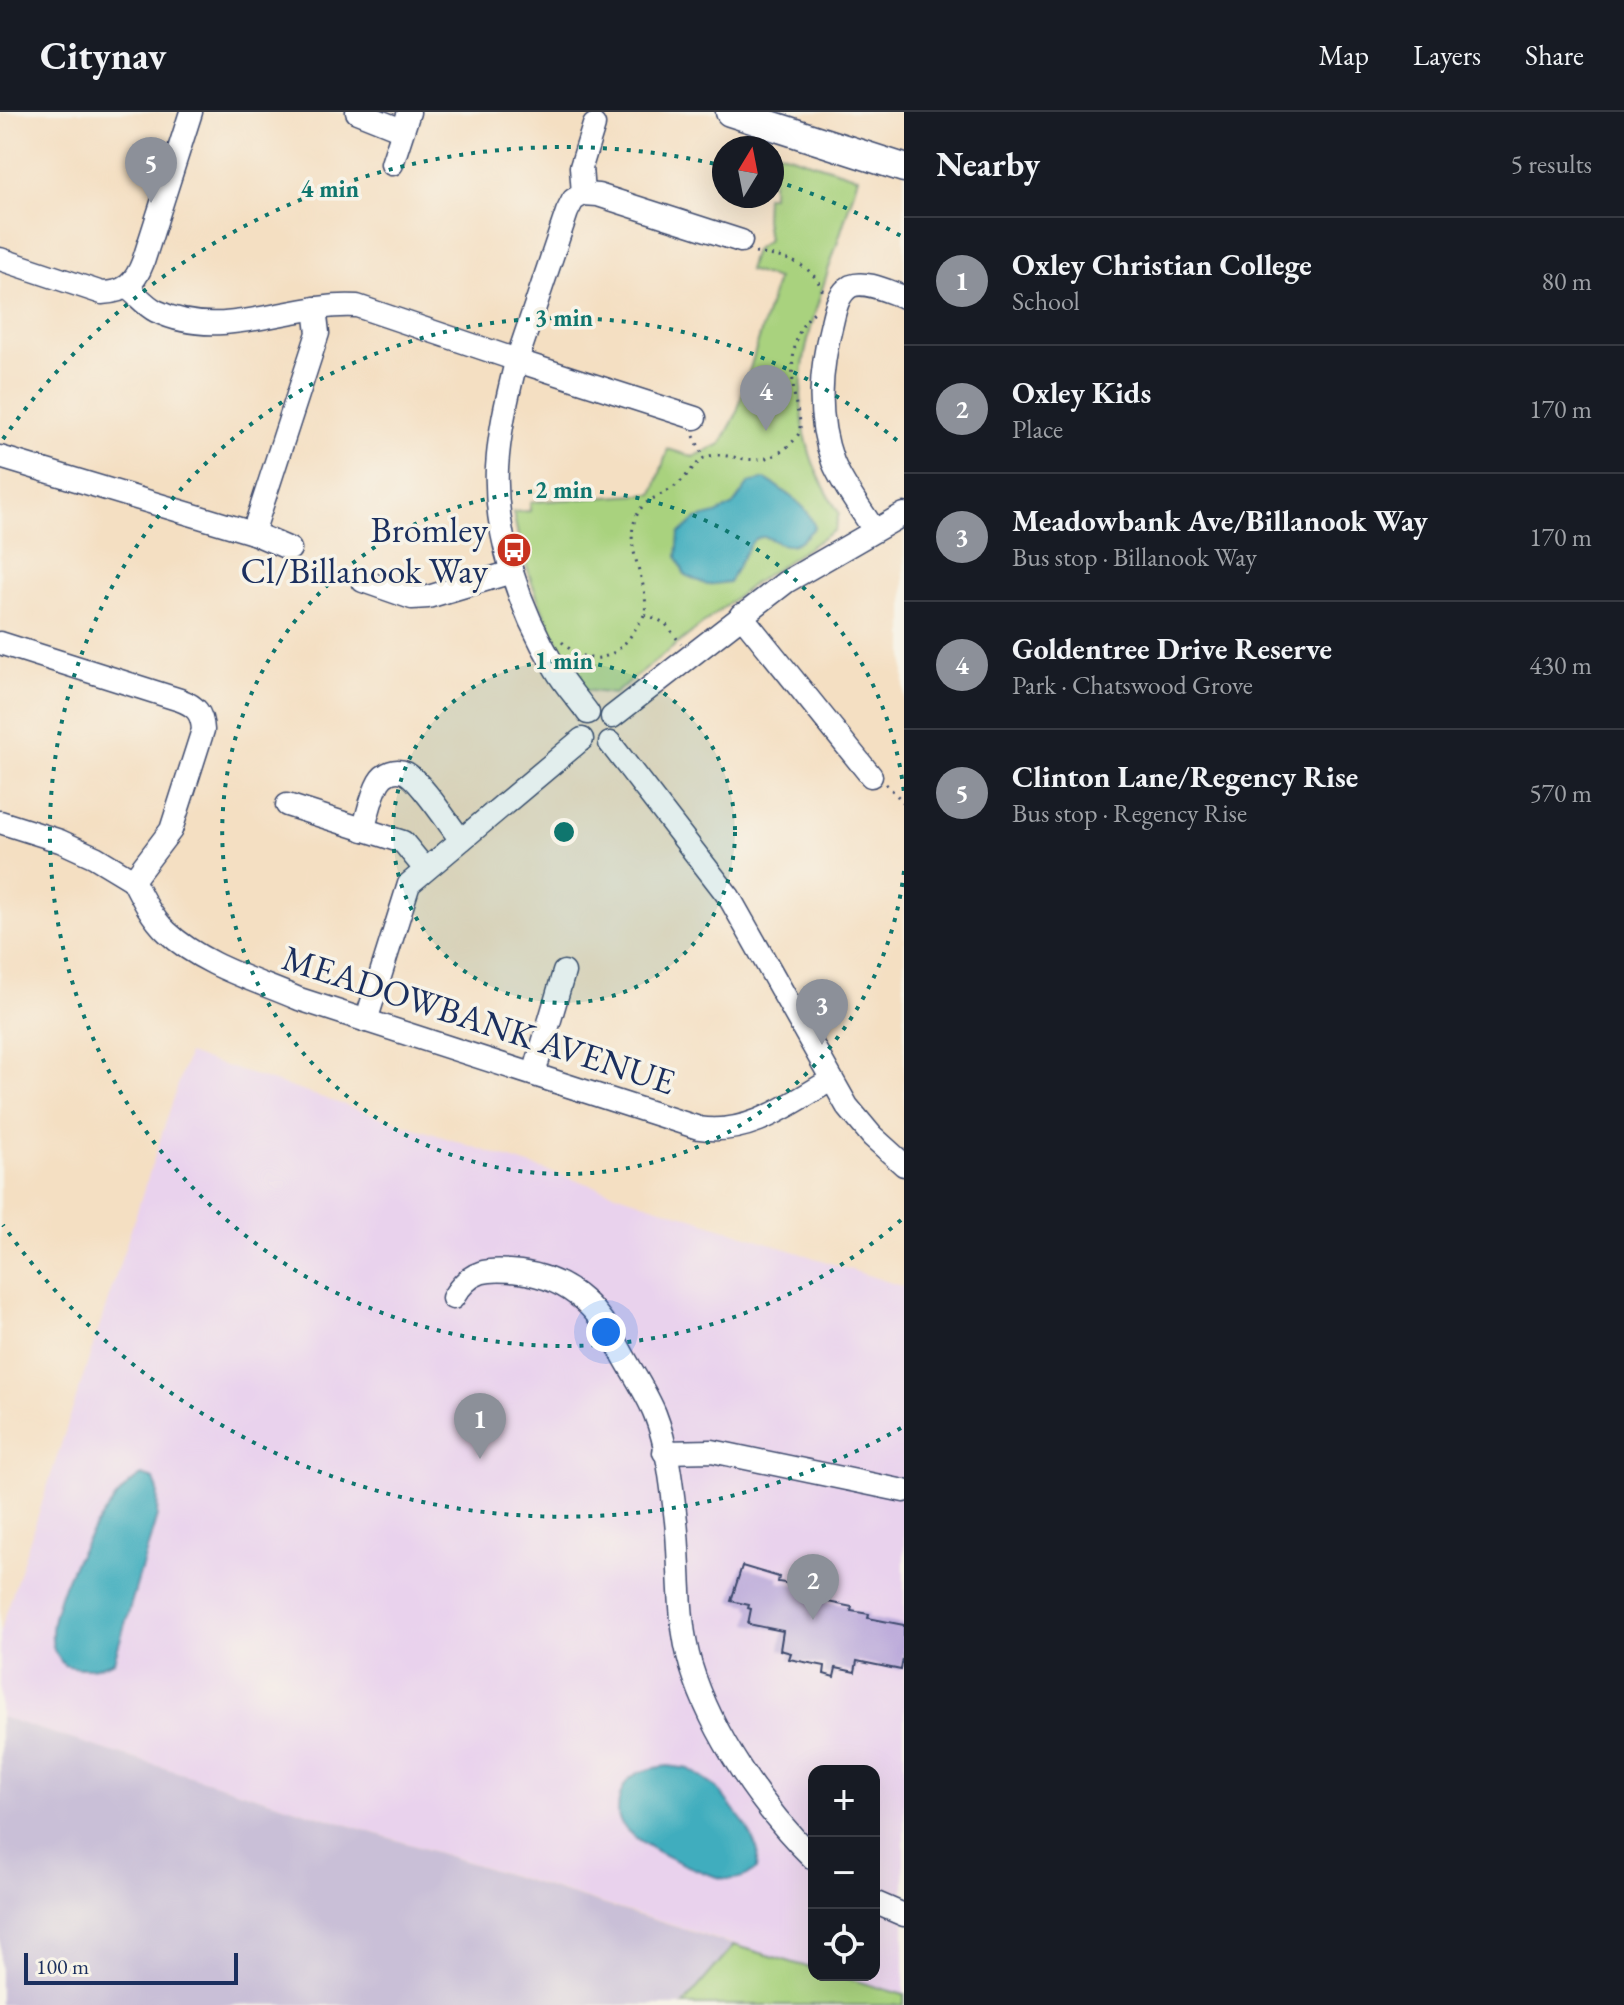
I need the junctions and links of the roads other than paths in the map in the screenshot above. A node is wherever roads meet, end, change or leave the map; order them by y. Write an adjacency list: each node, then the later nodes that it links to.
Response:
1 (191, 112): 11 (street)
2 (357, 112): 4 (street)
3 (730, 112): 7 (main road)
4 (405, 121): 6 (street)
5 (594, 125): 8 (street)
6 (392, 164)
7 (904, 168)
8 (583, 194): 9 (street); 14 (street)
9 (741, 246)
10 (0, 259): 11 (street)
11 (128, 288): 13 (street)
12 (904, 297): 18 (street)
13 (315, 308): 14 (street); 19 (street)
14 (517, 360): 15 (street); 21 (street)
15 (694, 424)
16 (0, 457): 19 (street)
17 (904, 514): 18 (street)
18 (874, 530): 23 (street)
19 (253, 533): 20 (street)
20 (290, 549)
21 (512, 572): 22 (street); 25 (street)
22 (363, 581)
23 (741, 615): 26 (street); 29 (street)
24 (0, 643): 35 (street)
25 (588, 713): 26 (street); 27 (street)
26 (612, 717): 28 (street)
27 (582, 739): 28 (street); 33 (street)
28 (610, 743): 39 (street)
29 (874, 778)
30 (287, 805): 32 (street)
31 (0, 822): 35 (street)
32 (363, 830): 33 (street); 34 (street)
33 (461, 840): 34 (street)
34 (425, 869): 37 (street)
35 (133, 880): 37 (street, MEADOWBANK AVENUE)
36 (564, 972): 38 (street)
37 (366, 1021): 38 (street, MEADOWBANK AVENUE)
38 (534, 1074): 39 (street, MEADOWBANK AVENUE)
39 (831, 1080): 40 (street)
40 (904, 1165)
41 (453, 1298): 42 (street)
42 (664, 1452): 43 (street); 44 (street)
43 (904, 1491)
44 (808, 1853)
45 (880, 1905): 46 (street)
46 (904, 1915)

